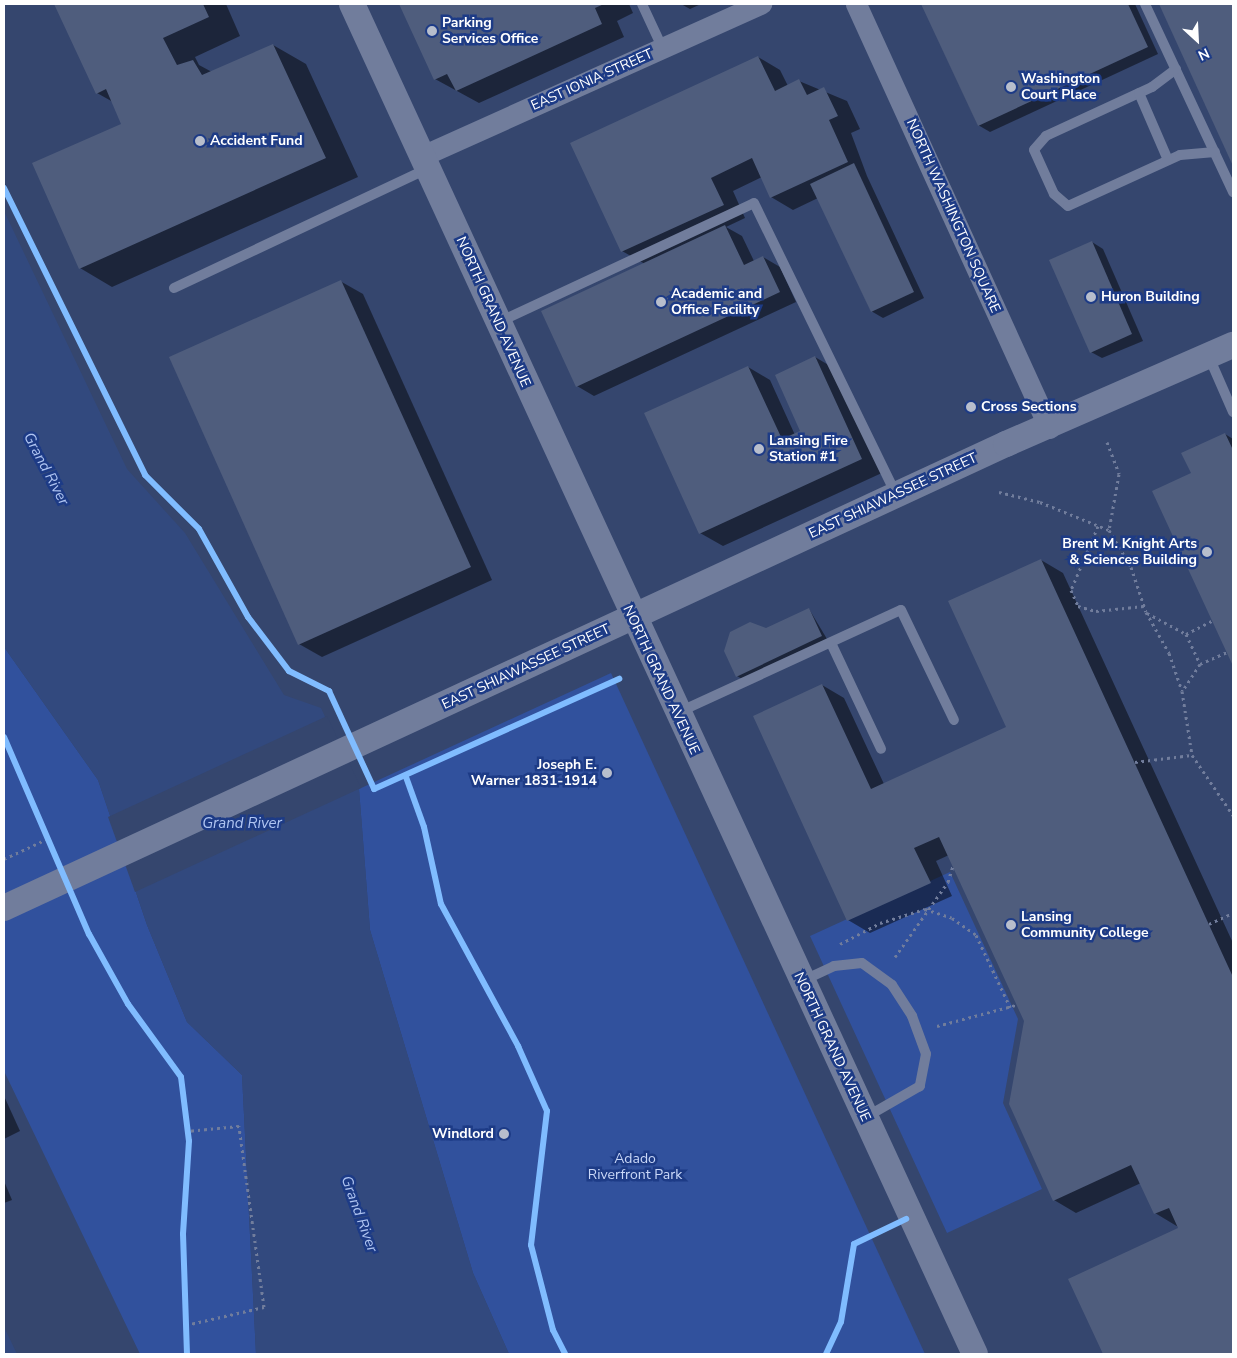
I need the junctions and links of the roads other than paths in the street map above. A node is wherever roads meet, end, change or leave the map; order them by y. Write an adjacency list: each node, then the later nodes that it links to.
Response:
1 (352, 4): 11 (street, NORTH GRAND AVENUE)
2 (642, 4): 6 (lane)
3 (761, 4): 6 (street, EAST IONIA STREET)
4 (856, 4): 18 (street, NORTH WASHINGTON SQUARE)
5 (1145, 4): 7 (lane)
6 (662, 49): 11 (street, EAST IONIA STREET)
7 (1176, 69): 8 (lane); 9 (lane)
8 (1139, 93): 10 (lane); 10 (lane)
9 (1215, 152): 10 (lane); 12 (lane)
10 (1168, 160)
11 (425, 163): 13 (lane); 14 (street, NORTH GRAND AVENUE)
12 (1233, 192)
13 (174, 288)
14 (498, 323): 19 (lane); 20 (street, NORTH GRAND AVENUE)
15 (1233, 345): 16 (street, EAST SHIAWASSEE STREET)
16 (1208, 356): 17 (lane); 18 (street, EAST SHIAWASSEE STREET)
17 (1233, 412)
18 (1049, 428): 19 (street, EAST SHIAWASSEE STREET)
19 (897, 495): 20 (street, EAST SHIAWASSEE STREET)
20 (631, 617): 22 (street, NORTH GRAND AVENUE); 25 (street, EAST SHIAWASSEE STREET)
21 (831, 643): 22 (lane); 23 (lane); 24 (lane)
22 (676, 714): 26 (street, NORTH GRAND AVENUE)
23 (954, 720)
24 (881, 748)
25 (4, 908)
26 (801, 981): 27 (street, NORTH GRAND AVENUE); 27 (lane)
27 (865, 1118): 28 (street, NORTH GRAND AVENUE)
28 (974, 1354)

